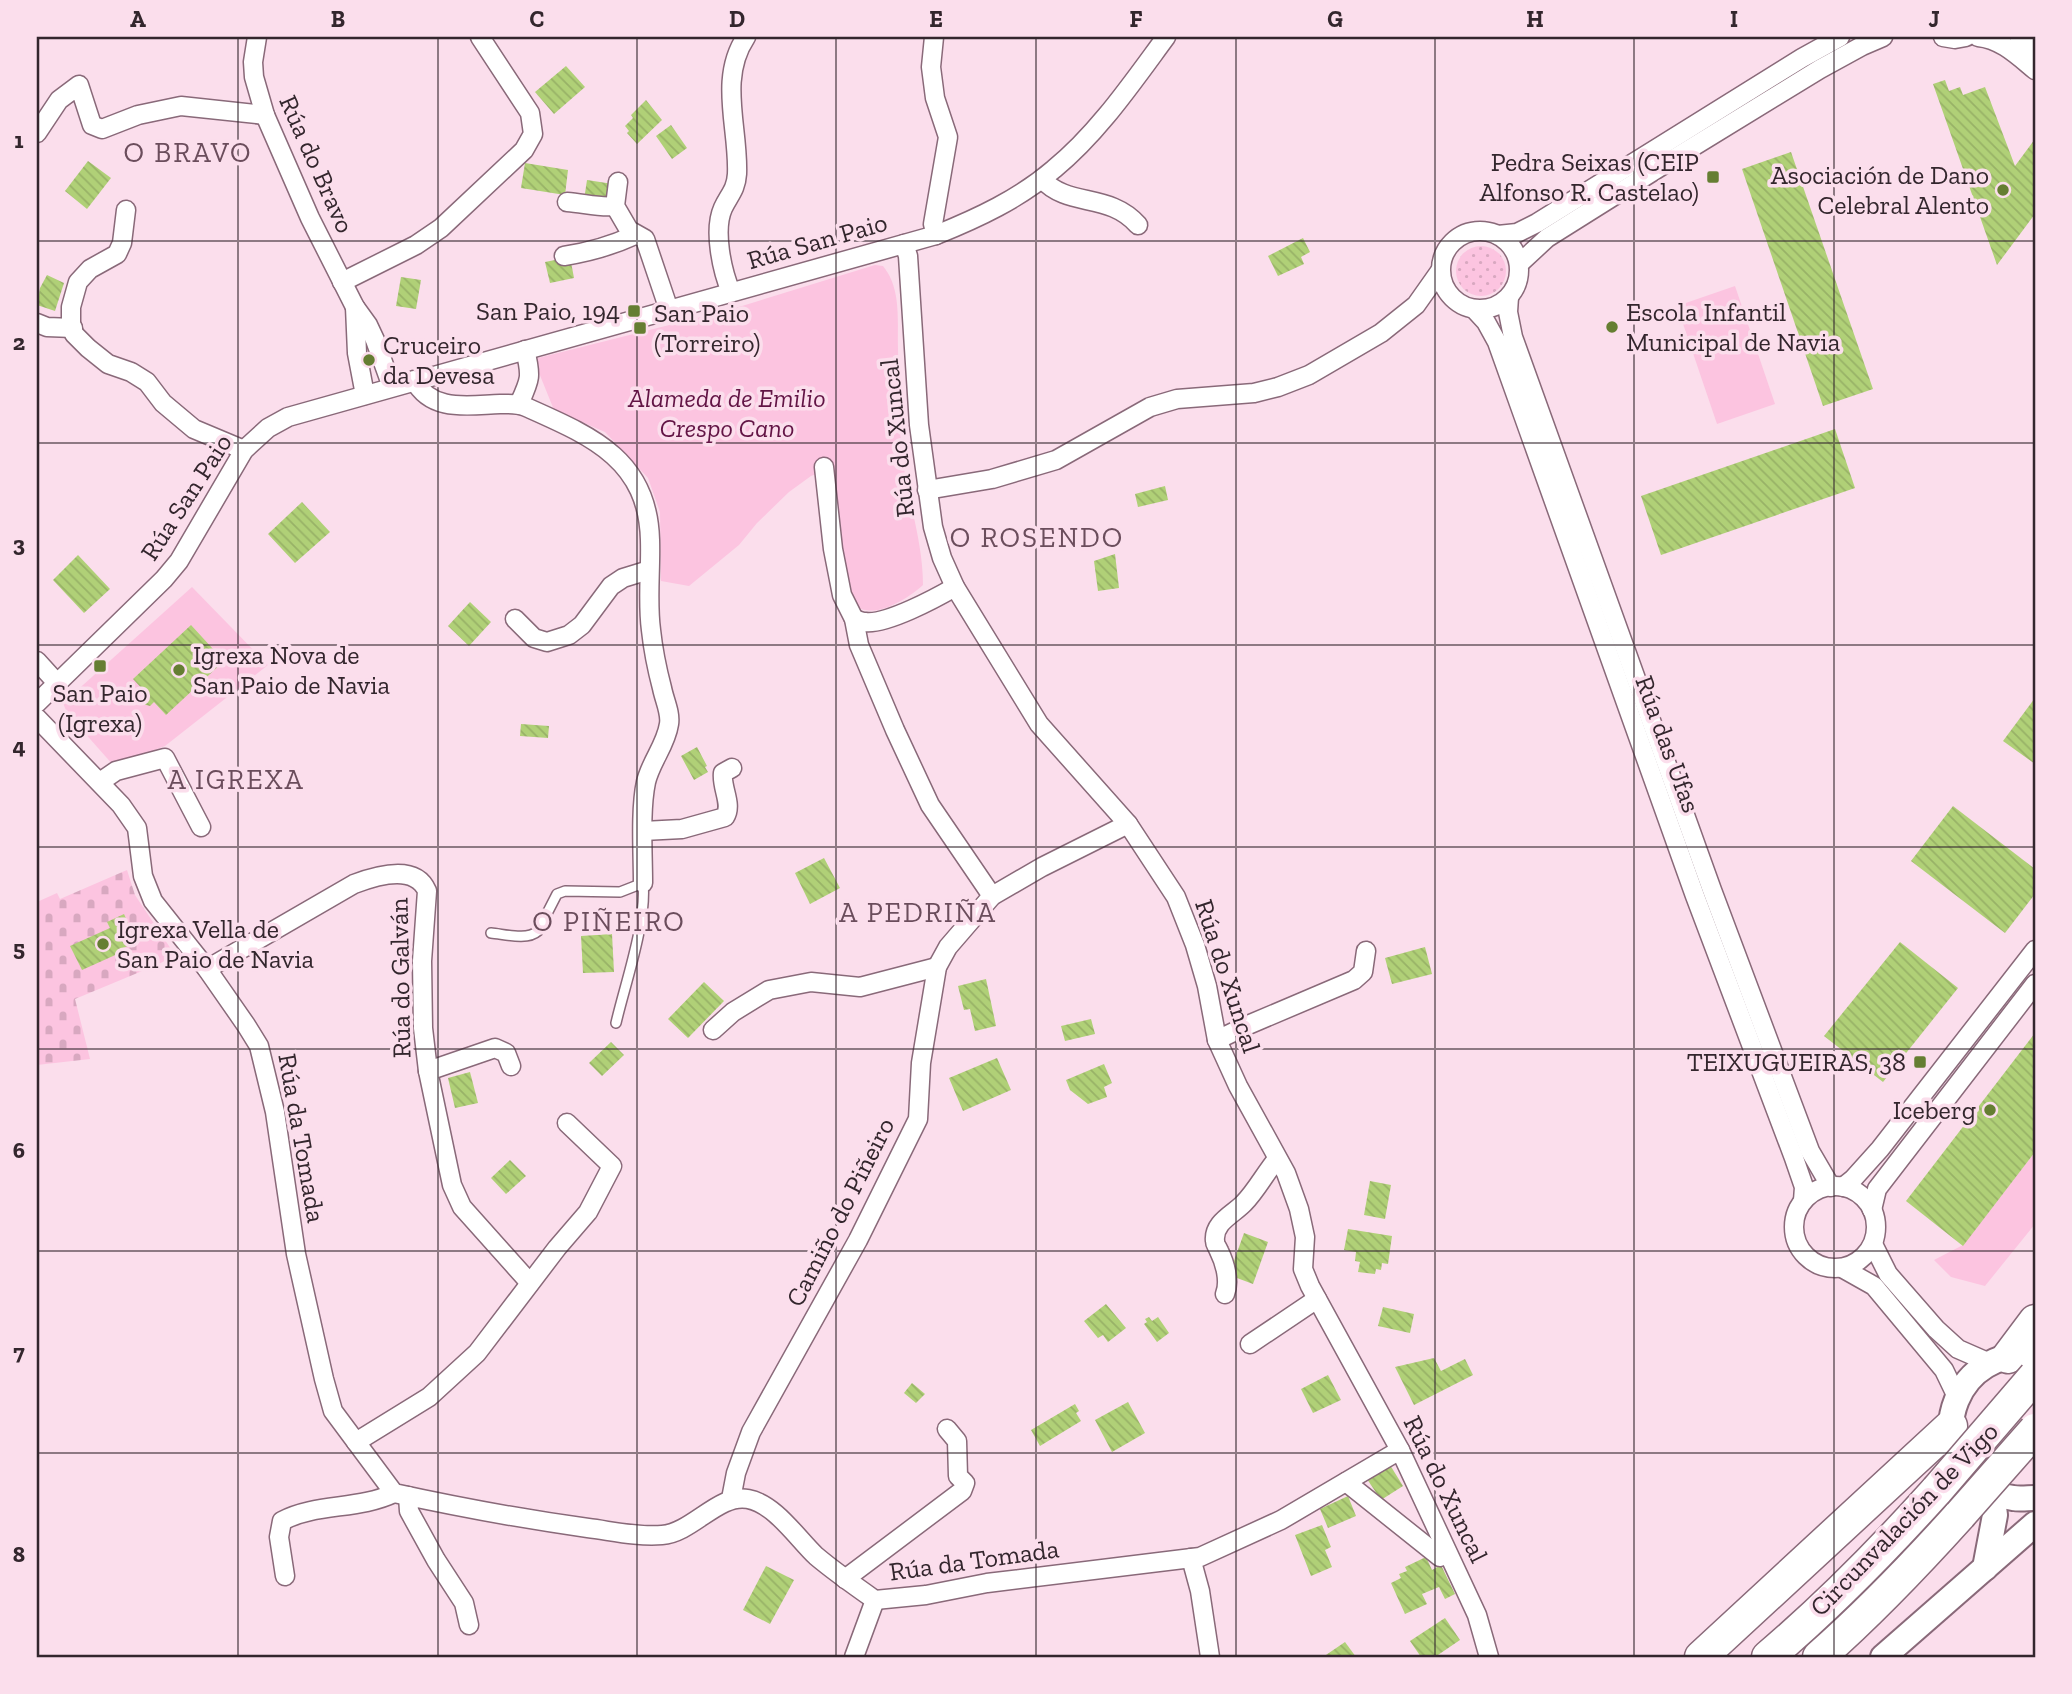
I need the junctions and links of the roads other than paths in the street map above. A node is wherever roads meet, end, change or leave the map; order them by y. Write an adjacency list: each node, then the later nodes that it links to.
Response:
1 (257, 37): 14 (street, Rúa do Bravo)
2 (480, 37): 29 (street)
3 (746, 37): 30 (street)
4 (934, 37): 23 (street)
5 (1166, 37): 16 (street, Rúa San Paio)
6 (1840, 37): 24 (street)
7 (1883, 37): 27 (street)
8 (1943, 37): 9 (street)
9 (1966, 37)
10 (1978, 37): 13 (street)
11 (2019, 37): 12 (street)
12 (2035, 50)
13 (2035, 70)
14 (265, 115): 15 (street); 29 (street, Rúa do Bravo)
15 (37, 133)
16 (1042, 179): 21 (street); 23 (street, Rúa San Paio)
17 (618, 182): 19 (street)
18 (567, 202): 19 (street)
19 (615, 206): 22 (street)
20 (126, 210): 38 (street)
21 (1138, 225)
22 (635, 234): 26 (street); 36 (street)
23 (936, 234): 25 (street, Rúa San Paio)
24 (1498, 235): 27 (street); 28 (street)
25 (904, 244): 30 (street, Rúa San Paio); 46 (street, Rúa do Xuncal)
26 (564, 256)
27 (1519, 264): 31 (street)
28 (1440, 271): 32 (street); 33 (street)
29 (342, 282): 34 (street, Rúa do Bravo)
30 (731, 292): 36 (street, Rúa San Paio)
31 (1509, 298): 35 (street); 75 (street, Rúa das Ufas)
32 (1456, 302): 33 (street); 35 (street)
33 (1416, 305): 46 (street)
34 (355, 307): 41 (street, Rúa do Bravo); 42 (street, Rúa do Bravo)
35 (1474, 309): 76 (street, Rúa das Ufas)
36 (669, 310): 39 (street, Rúa San Paio)
37 (37, 323): 38 (street)
38 (72, 328): 44 (street)
39 (525, 350): 40 (street, Rúa San Paio); 43 (street)
40 (415, 380): 41 (street, Rúa San Paio); 43 (street)
41 (392, 387): 42 (street, Rúa San Paio)
42 (365, 395): 44 (street, Rúa San Paio)
43 (519, 404): 47 (street)
44 (244, 450): 52 (street, Rúa San Paio)
45 (824, 467): 50 (street)
46 (927, 490): 48 (street, Rúa do Xuncal)
47 (649, 570): 49 (street); 59 (street)
48 (955, 587): 50 (street); 57 (street, Rúa do Xuncal)
49 (515, 619)
50 (854, 619): 61 (street)
51 (37, 661): 52 (street)
52 (57, 683): 53 (street, Rúa San Paio)
53 (37, 703)
54 (37, 718): 56 (street, Rúa da Tomada)
55 (732, 768): 59 (street)
56 (100, 782): 58 (street); 66 (street, Rúa da Tomada)
57 (1128, 824): 61 (street, Camiño do Piñeiro); 70 (street, Rúa do Xuncal)
58 (201, 827)
59 (643, 831): 60 (street)
60 (643, 883): 62 (lane); 68 (lane)
61 (992, 896): 65 (street, Camiño do Piñeiro)
62 (491, 933)
63 (2035, 950): 75 (street)
64 (1366, 951): 70 (street)
65 (937, 967): 69 (street); 96 (street, Camiño do Piñeiro)
66 (207, 969): 72 (street, Rúa do Galván); 90 (street, Rúa da Tomada)
67 (2035, 984): 77 (street)
68 (616, 1023)
69 (713, 1030)
70 (1217, 1040): 74 (street, Rúa do Xuncal)
71 (511, 1066): 72 (street)
72 (428, 1071): 80 (street, Rúa do Galván)
73 (567, 1122): 80 (street)
74 (1278, 1159): 81 (street); 82 (street, Rúa do Xuncal)
75 (1837, 1187): 76 (street); 77 (street, Rúa das Ufas)
76 (1803, 1201): 79 (street, Rúa das Ufas)
77 (1872, 1210): 78 (street)
78 (1873, 1244): 79 (street); 85 (street)
79 (1842, 1268): 87 (street, Rúa das Ufas)
80 (530, 1283): 90 (street)
81 (1225, 1294)
82 (1317, 1298): 84 (street); 91 (street, Rúa do Xuncal)
83 (2035, 1321): 85 (highway)
84 (1250, 1344)
85 (2011, 1359): 87 (main road)
86 (2035, 1376): 109 (highway, Circunvalación de Vigo, bridge)
87 (1954, 1411): 93 (main road); 108 (highway)
88 (947, 1429): 102 (street)
89 (2035, 1430): 110 (highway, Circunvalación de Vigo, bridge)
90 (356, 1442): 94 (street, Rúa da Tomada)
91 (1401, 1450): 92 (street, Rúa da Tomada); 107 (street, Rúa do Xuncal)
92 (1346, 1482): 98 (street); 99 (street, Rúa da Tomada)
93 (1992, 1492): 95 (main road); 100 (main road)
94 (401, 1495): 96 (street); 101 (street); 104 (street, Rúa da Tomada)
95 (2035, 1498)
96 (731, 1499): 102 (street, Rúa da Tomada)
97 (2035, 1524): 100 (main road)
98 (1440, 1557)
99 (1191, 1558): 103 (street, Rúa da Tomada); 106 (street)
100 (1985, 1568): 111 (main road)
101 (285, 1576)
102 (845, 1579): 103 (street, Rúa da Tomada)
103 (876, 1600): 105 (street)
104 (469, 1625)
105 (854, 1657)
106 (1210, 1657)
107 (1489, 1657)
108 (1701, 1657)
109 (1768, 1657)
110 (1819, 1657)
111 (1883, 1657)

